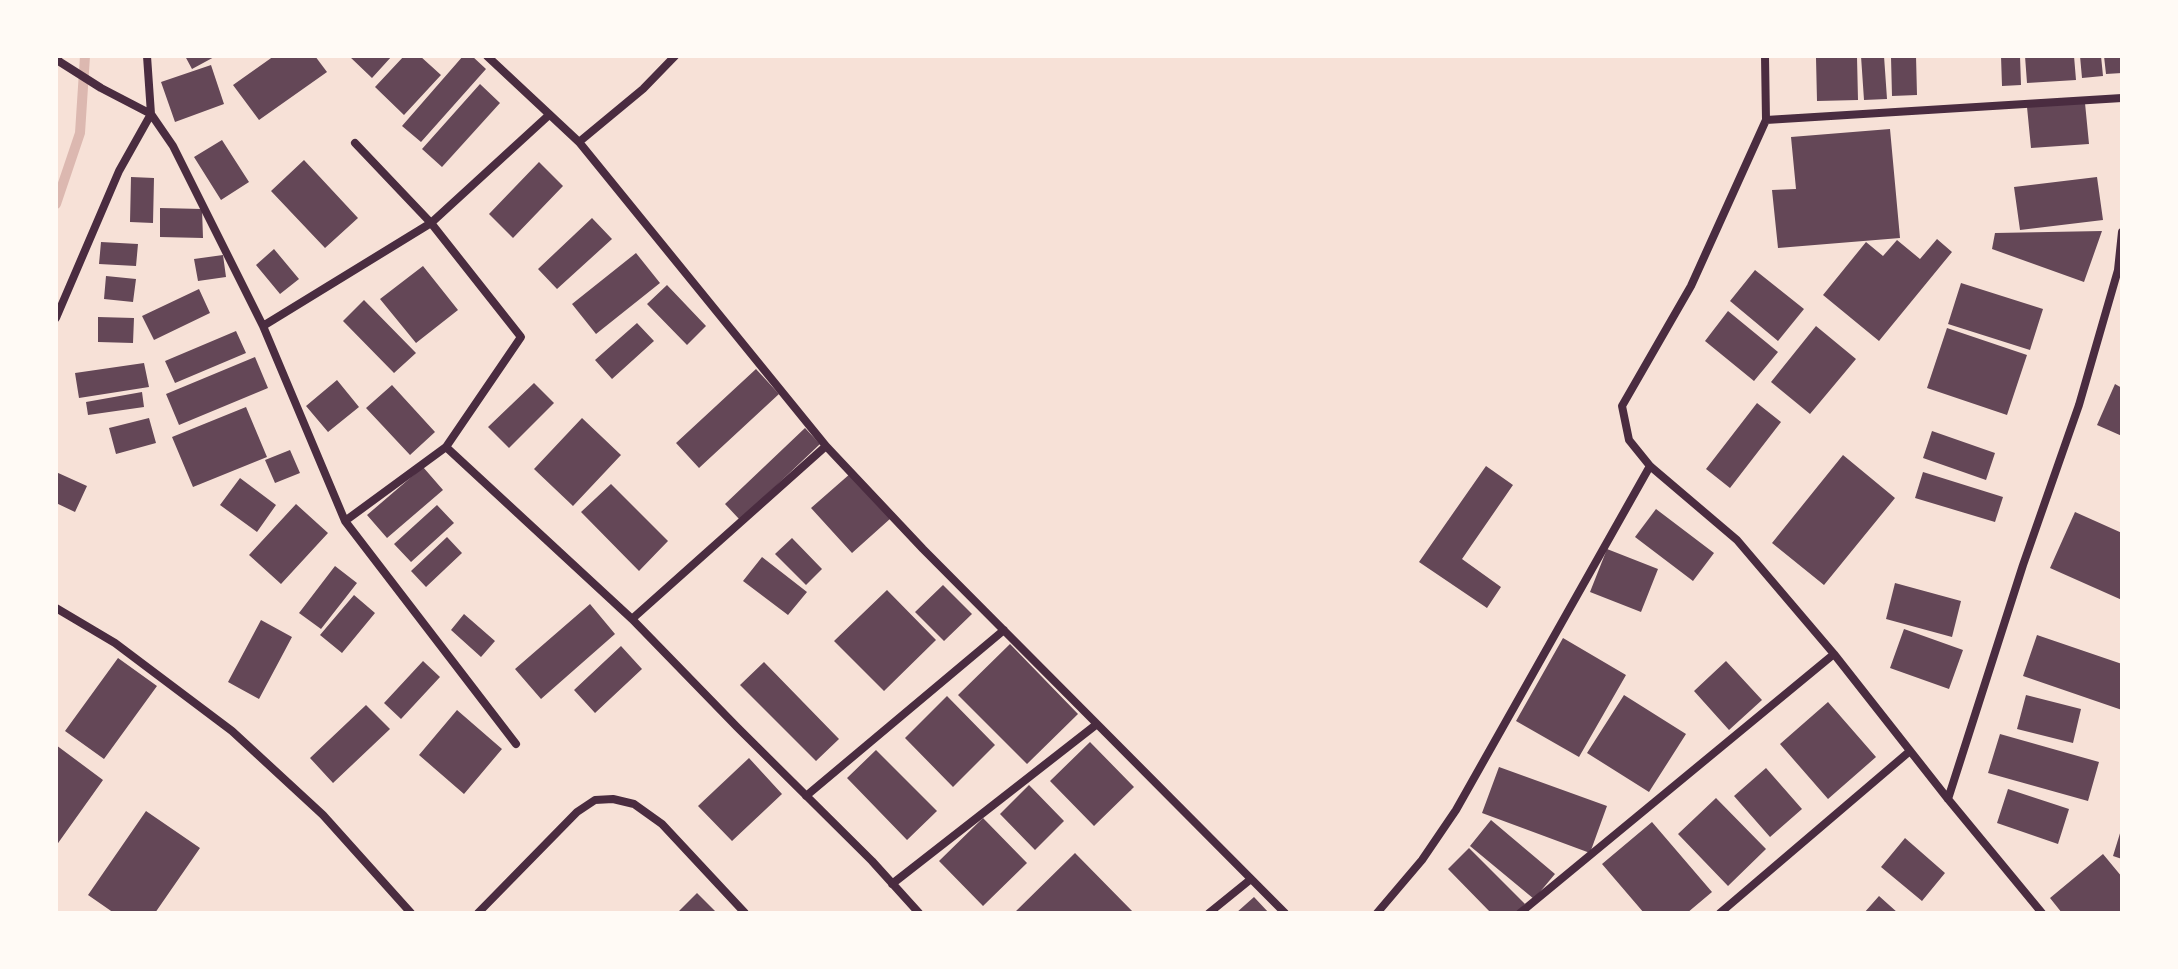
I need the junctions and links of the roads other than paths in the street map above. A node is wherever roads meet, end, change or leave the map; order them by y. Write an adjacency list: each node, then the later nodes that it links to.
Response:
1 (147, 56): 7 (street)
2 (487, 56): 8 (street)
3 (675, 56): 10 (street)
4 (1765, 56): 9 (street)
5 (58, 60): 7 (street)
6 (2122, 98): 9 (street)
7 (151, 114): 14 (street); 15 (street)
8 (549, 115): 10 (street); 12 (street)
9 (1766, 120): 18 (street)
10 (579, 142): 16 (street)
11 (355, 143): 12 (street)
12 (431, 223): 15 (street); 17 (street)
13 (2122, 232): 28 (street)
14 (56, 318)
15 (263, 326): 19 (street)
16 (826, 446): 21 (street); 22 (street)
17 (446, 447): 19 (street); 21 (street)
18 (1650, 466): 23 (street); 37 (street)
19 (345, 521): 25 (street)
20 (56, 608): 31 (street)
21 (632, 619): 27 (street)
22 (1004, 630): 24 (street); 27 (street)
23 (1834, 654): 26 (street); 38 (street)
24 (1097, 724): 29 (street); 30 (street)
25 (516, 744)
26 (1910, 751): 28 (street); 39 (street)
27 (806, 796): 30 (street)
28 (1948, 799): 40 (street)
29 (1251, 879): 35 (street); 36 (street)
30 (892, 884): 34 (street)
31 (411, 913)
32 (478, 913): 33 (street)
33 (745, 913)
34 (919, 913)
35 (1209, 913)
36 (1285, 913)
37 (1377, 913)
38 (1520, 913)
39 (1720, 913)
40 (2042, 913)

